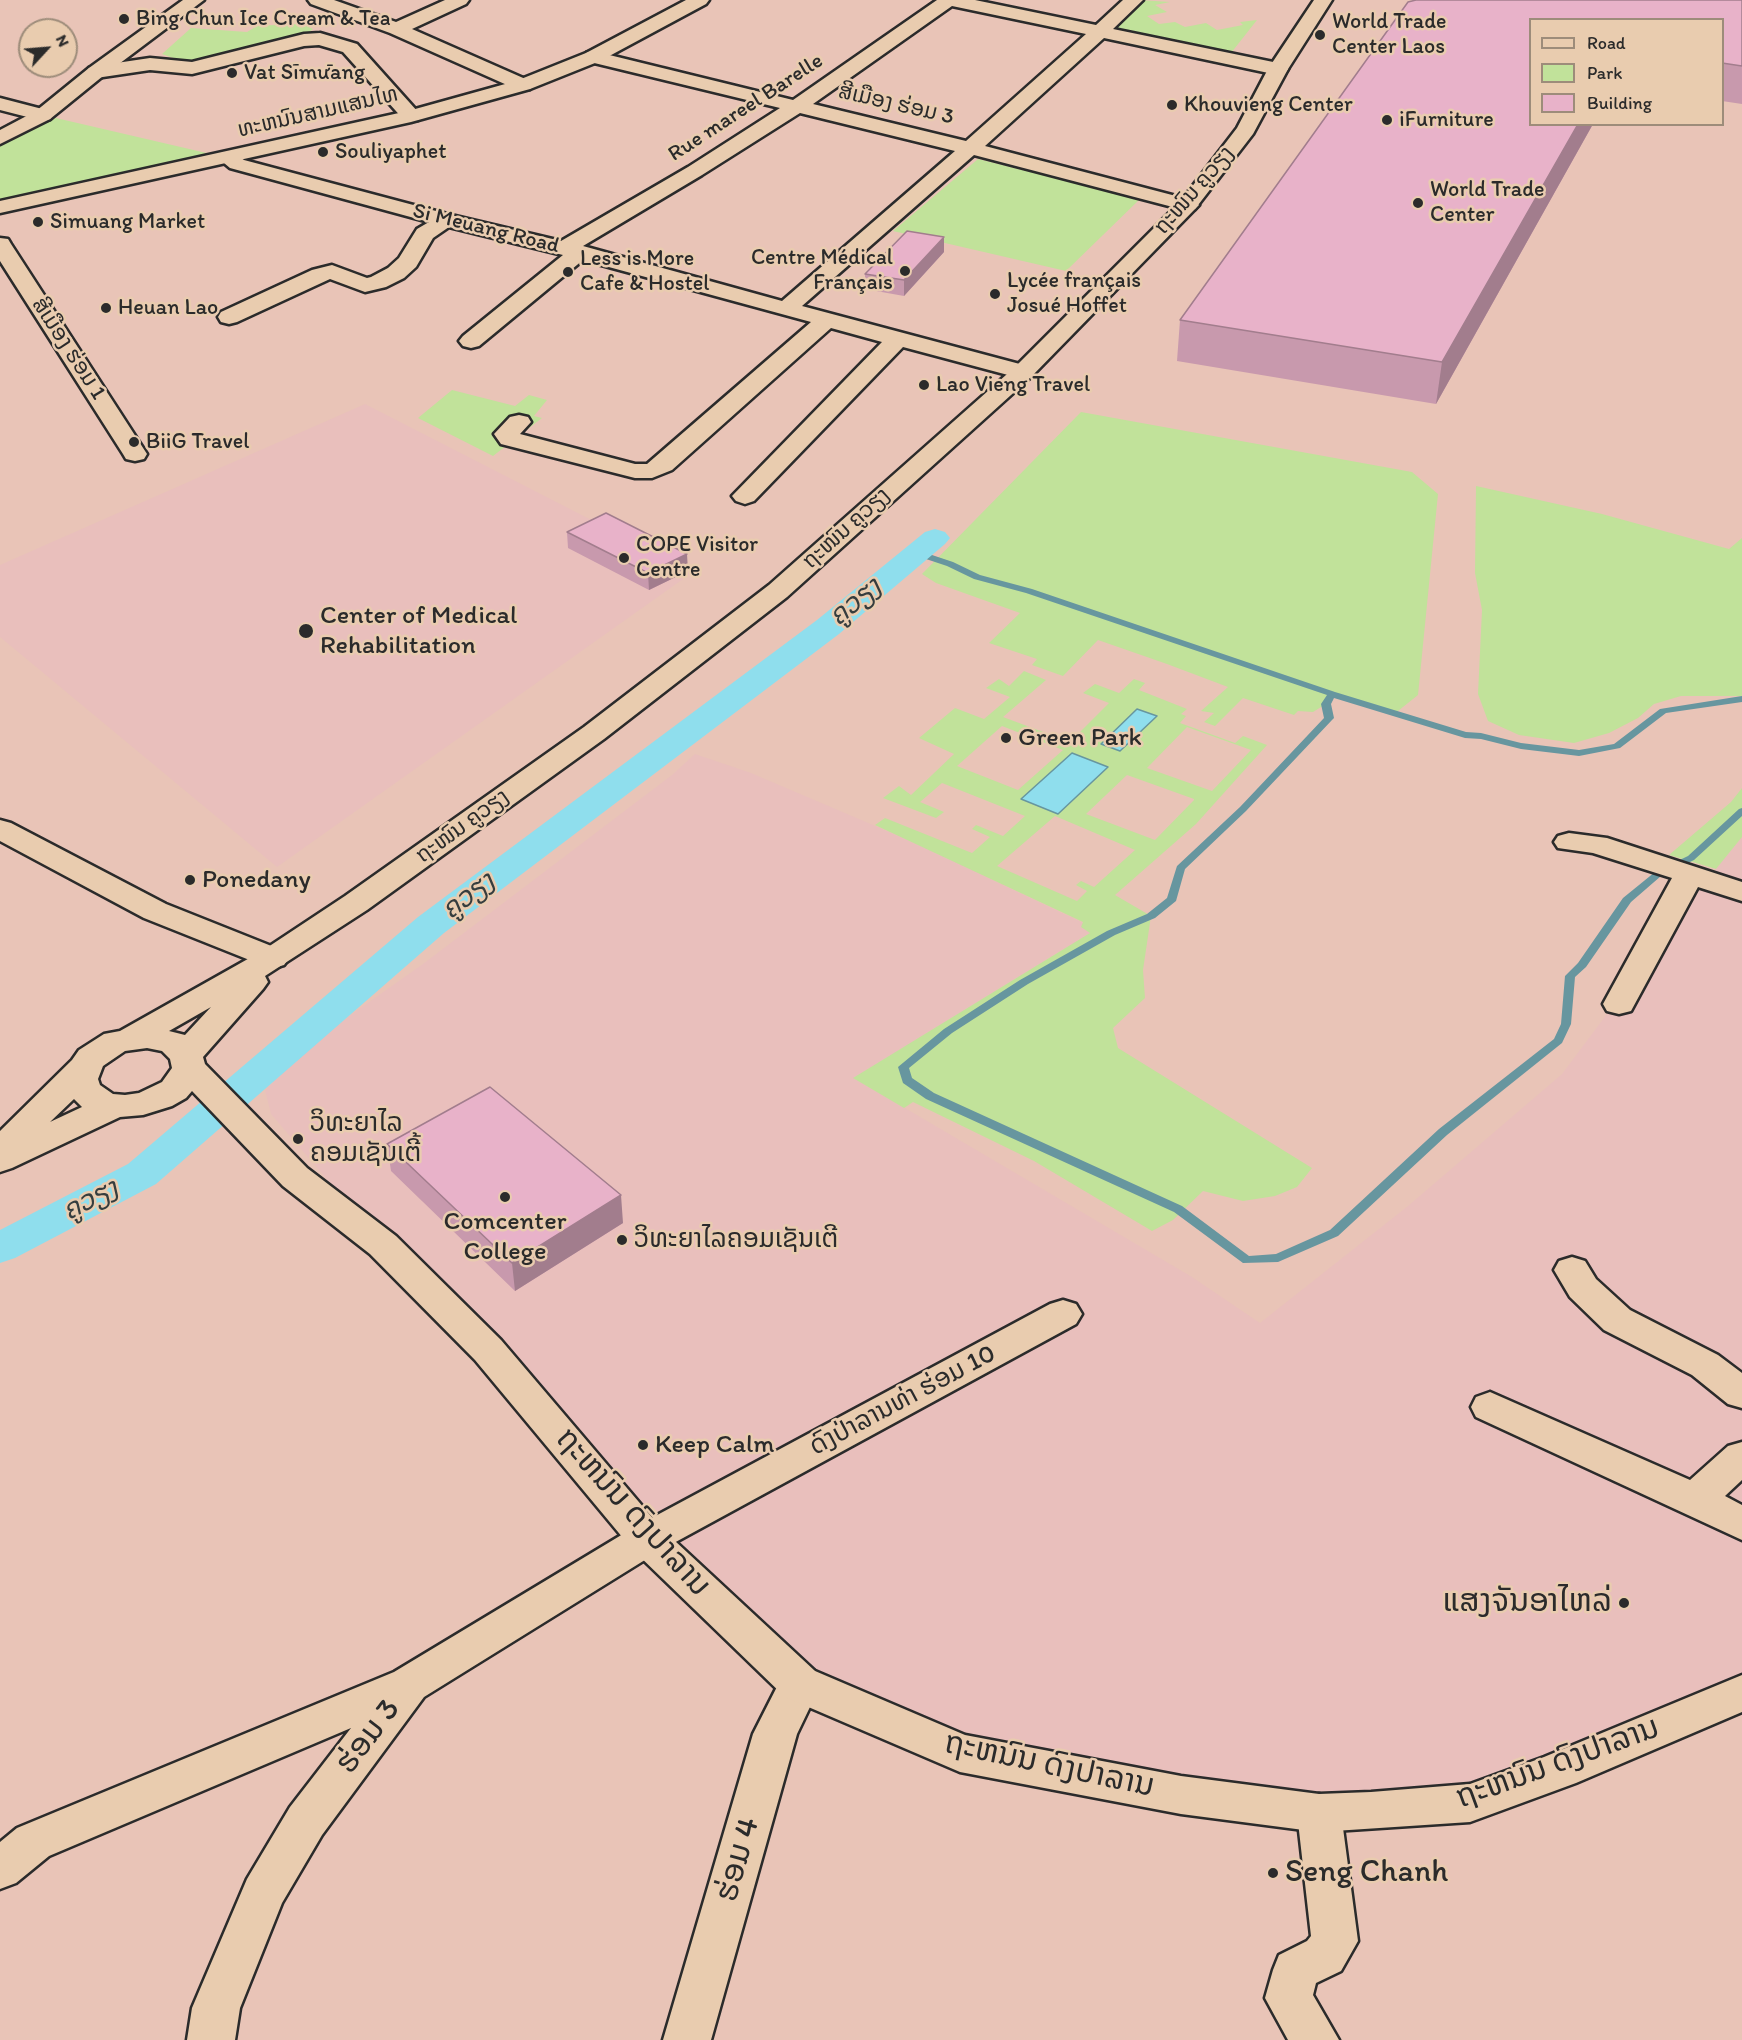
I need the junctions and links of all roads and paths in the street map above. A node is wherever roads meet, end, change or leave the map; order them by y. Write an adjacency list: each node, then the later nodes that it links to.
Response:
1 (195, 0): 12 (street)
2 (317, 0): 8 (street)
3 (460, 0): 8 (street)
4 (700, 0): 10 (street, ທະຫນົນສາມແສນໄທ)
5 (949, 0): 9 (street); 15 (street, Rue mareel Barelle)
6 (1134, 0): 9 (street)
7 (1323, 0): 11 (street, ຖະໜົນ ຄູວຽງ)
8 (397, 29): 13 (street)
9 (1101, 32): 11 (street); 19 (street)
10 (593, 57): 13 (street, ທະຫນົນສາມແສນໄທ); 15 (street, ສີເມືອງ ຮ່ອມ 3)
11 (1278, 69): 21 (street, ຖະໜົນ ຄູວຽງ)
12 (96, 72): 16 (street); 17 (street)
13 (523, 85): 17 (street, ທະຫນົນສາມແສນໄທ)
14 (0, 104): 16 (street)
15 (796, 106): 19 (street, ສີເມືອງ ຮ່ອມ 3); 25 (street, Rue mareel Barelle)
16 (43, 115): 18 (street)
17 (411, 116): 20 (street, ທະຫນົນສາມແສນໄທ)
18 (0, 138)
19 (970, 148): 21 (street, ສີເມືອງ ຮ່ອມ 3); 26 (street)
20 (228, 158): 22 (street, ທະຫນົນສາມແສນໄທ); 23 (street, Si Meuang Road)
21 (1188, 205): 31 (street, ຖະໜົນ ຄູວຽງ)
22 (0, 207)
23 (446, 220): 25 (street, Si Meuang Road); 27 (street)
24 (0, 244): 33 (street, ສີເມືອງ ຮ່ອມ 1)
25 (572, 250): 26 (street, Si Meuang Road); 30 (street, Rue mareel Barelle)
26 (786, 309): 28 (street, Si Meuang Road)
27 (229, 317)
28 (826, 320): 29 (street, Si Meuang Road); 32 (street)
29 (898, 339): 31 (street, Si Meuang Road); 34 (street)
30 (471, 341)
31 (1023, 372): 39 (street, ຖະໜົນ ຄູວຽງ)
32 (519, 422)
33 (135, 454)
34 (745, 496)
35 (0, 829): 39 (street)
36 (1569, 842): 37 (street)
37 (1690, 874): 38 (street); 40 (street)
38 (1732, 888)
39 (273, 958): 41 (street, ຖະໜົນ ຄູວຽງ); 43 (street, ຖະໜົນ ຄູວຽງ)
40 (1619, 1004)
41 (132, 1038): 42 (street); 43 (street)
42 (84, 1068): 44 (street); 46 (street)
43 (193, 1070): 44 (street); 45 (street)
44 (145, 1104): 45 (street); 47 (street)
45 (251, 1134): 55 (street, ຖະຫນົນ ດົງປາລານ)
46 (0, 1152)
47 (0, 1160)
48 (1572, 1270): 50 (street)
49 (1064, 1314): 55 (street, ດົງປ່າລານທ່າ ຮ່ອມ 10)
50 (1742, 1394)
51 (1490, 1407): 53 (street)
52 (1742, 1457): 53 (street)
53 (1695, 1499): 54 (street)
54 (1742, 1524)
55 (647, 1539): 56 (street, ຮ່ອມ 3); 57 (street, ຖະຫນົນ ດົງປາລານ)
56 (408, 1684): 60 (street); 61 (street, ຮ່ອມ 3)
57 (800, 1684): 59 (street, ຖະຫນົນ ດົງປາລານ); 62 (street, ຮ່ອມ 4)
58 (1742, 1694): 59 (street, ຖະຫນົນ ດົງປາລານ)
59 (1319, 1813): 63 (street)
60 (0, 1869)
61 (211, 2040)
62 (687, 2040)
63 (1315, 2040)

